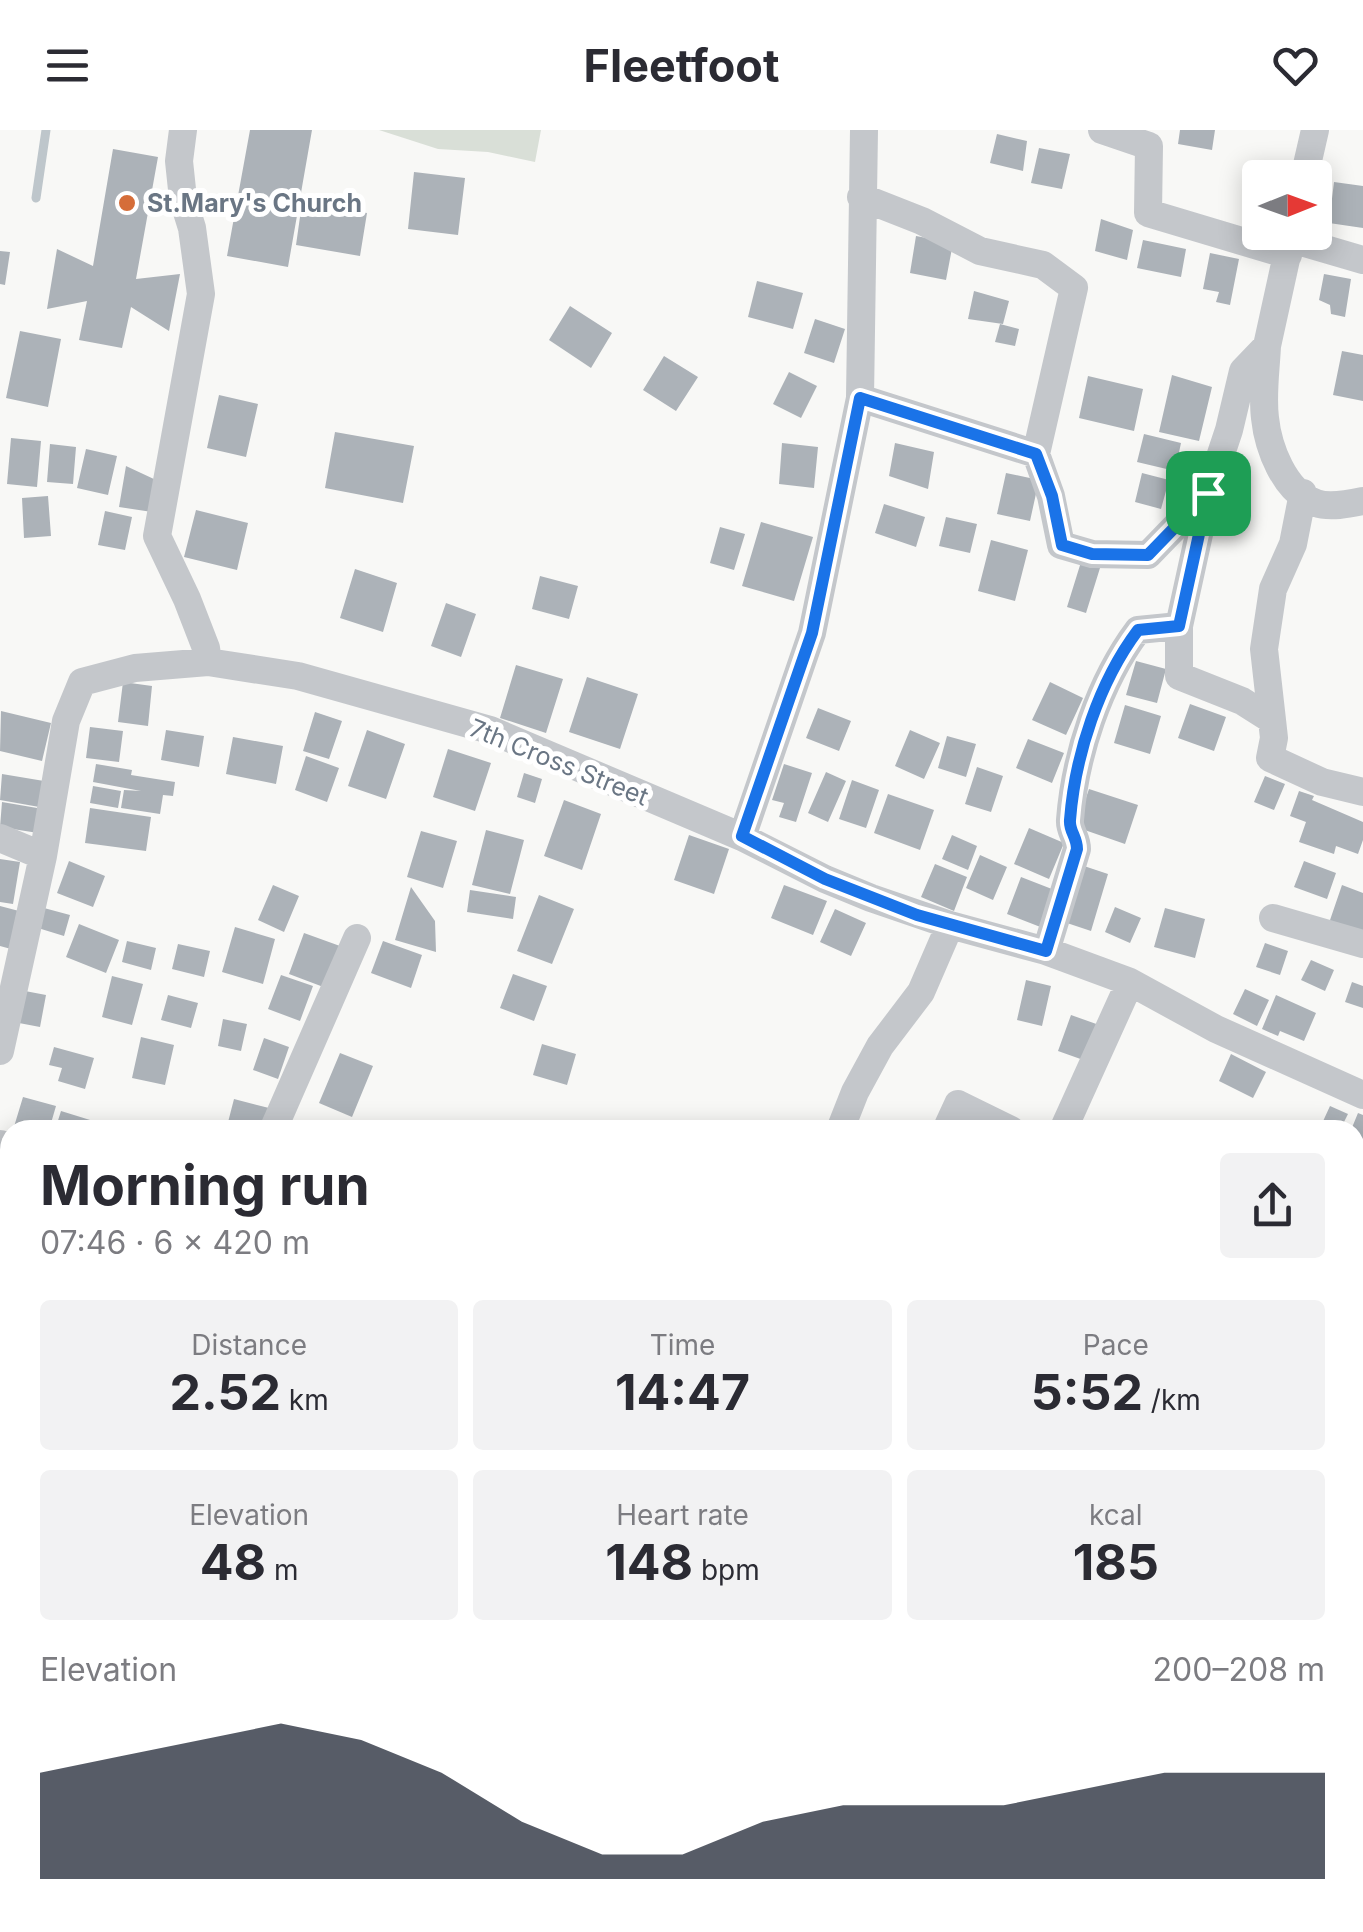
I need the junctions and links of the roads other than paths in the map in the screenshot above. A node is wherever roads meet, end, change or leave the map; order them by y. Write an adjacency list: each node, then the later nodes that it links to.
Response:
1 (182, 130): 19 (street)
2 (864, 130): 6 (street)
3 (1102, 130): 7 (street)
4 (1314, 130): 5 (street)
5 (1308, 160)
6 (860, 197): 12 (street); 13 (street)
7 (1242, 232)
8 (1288, 250): 11 (street)
9 (1322, 250): 10 (street)
10 (1363, 260)
11 (1267, 346): 14 (street); 15 (street)
12 (860, 398): 13 (street); 23 (street)
13 (1036, 454): 14 (street)
14 (1208, 493): 17 (street)
15 (1303, 493): 16 (street); 18 (street)
16 (1363, 501)
17 (1179, 626): 20 (street); 30 (street)
18 (1264, 649): 20 (street); 21 (street)
19 (208, 662): 23 (street, 7th Cross Street); 25 (street, 7th Cross Street)
20 (1225, 694): 21 (street)
21 (1272, 720): 22 (street)
22 (1363, 792)
23 (742, 836): 27 (street, 7th Cross Street)
24 (0, 838): 25 (street)
25 (44, 856): 32 (street, 7th Cross Street)
26 (1273, 918): 29 (street)
27 (950, 925): 30 (street, 7th Cross Street); 35 (street)
28 (357, 938): 34 (street)
29 (1363, 944)
30 (1046, 951): 31 (street, 7th Cross Street)
31 (1130, 982): 33 (street, 7th Cross Street); 38 (street)
32 (0, 1051)
33 (1363, 1095)
34 (277, 1120)
35 (844, 1120)
36 (951, 1120): 37 (street)
37 (991, 1120)
38 (1068, 1120)

